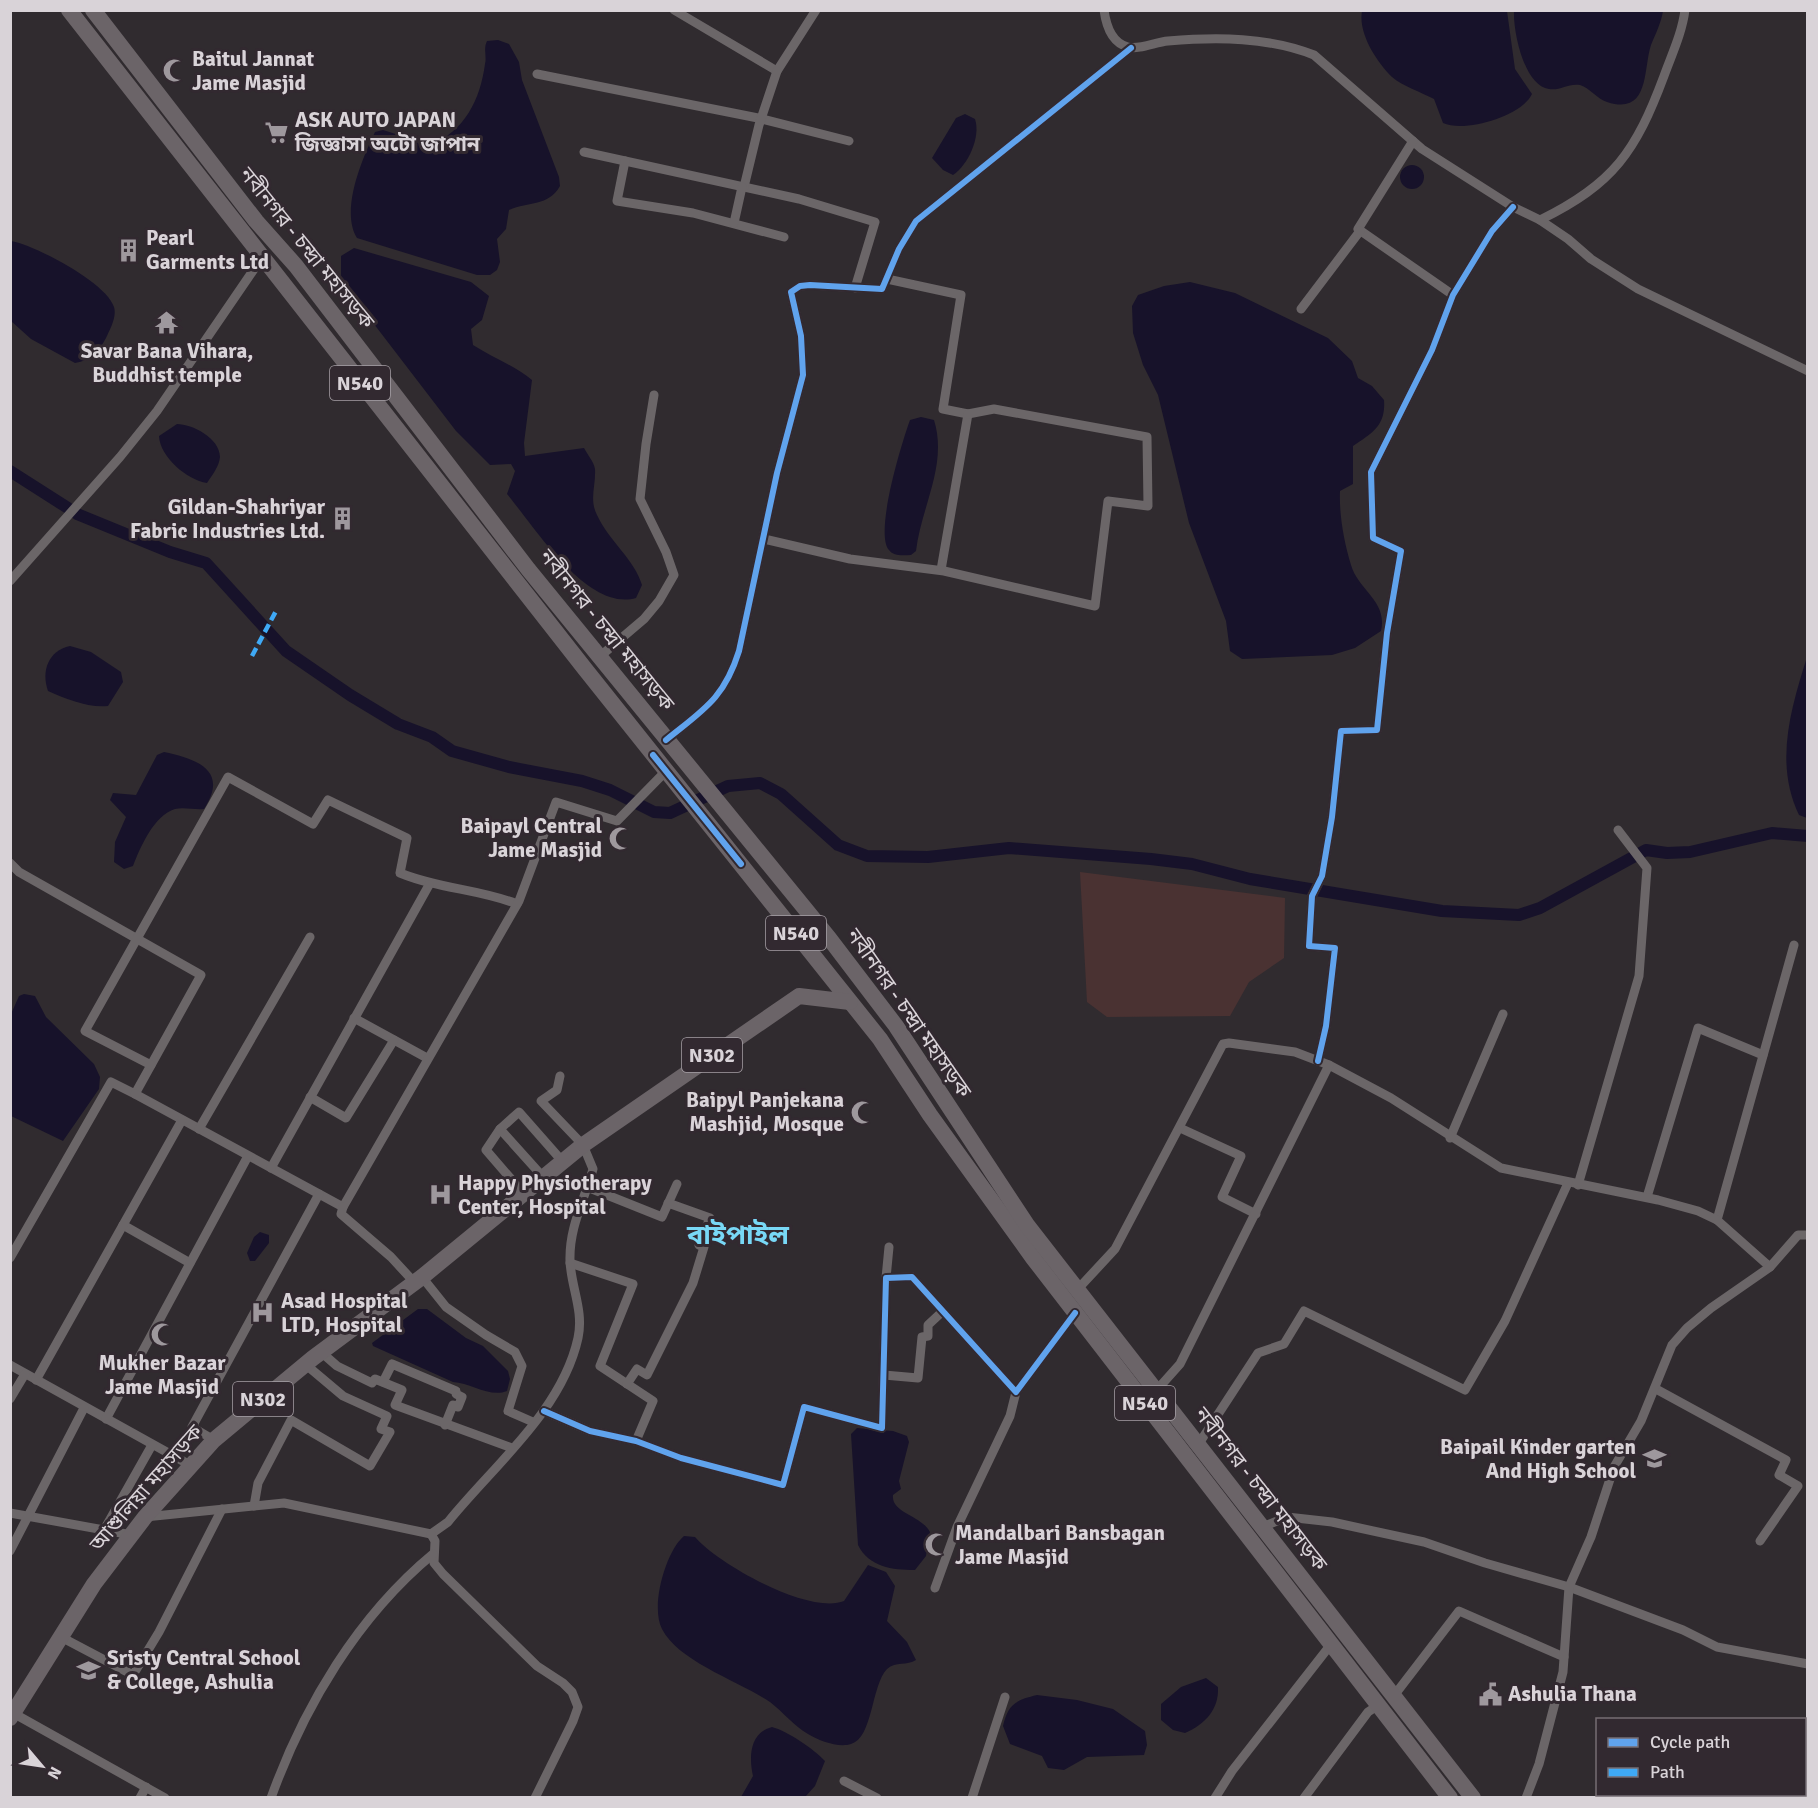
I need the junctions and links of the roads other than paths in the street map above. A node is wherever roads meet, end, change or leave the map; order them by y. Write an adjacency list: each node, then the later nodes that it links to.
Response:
1 (69, 10): 21 (highway, নবীনগর - চন্দ্রা মহাসড়ক / N540)
2 (93, 10): 32 (highway, নবীনগর - চন্দ্রা মহাসড়ক / N540)
3 (674, 10): 8 (street)
4 (816, 10): 8 (street)
5 (1104, 10): 7 (street)
6 (1685, 10): 17 (street)
7 (1131, 48): 12 (street); 22 (street)
8 (777, 71): 10 (street)
9 (537, 74): 10 (street)
10 (761, 118): 11 (street); 15 (street)
11 (849, 141)
12 (1413, 141): 16 (street); 19 (street)
13 (584, 152): 14 (street)
14 (626, 161): 15 (street); 18 (street)
15 (743, 187): 18 (street); 23 (street)
16 (1513, 207): 17 (street); 24 (street)
17 (1540, 220): 26 (street)
18 (734, 223): 20 (street)
19 (1360, 231): 24 (street); 25 (street)
20 (784, 237)
21 (263, 256): 31 (street); 34 (highway, নবীনগর - চন্দ্রা মহাসড়ক / N540)
22 (886, 279): 23 (street); 28 (street)
23 (855, 288): 29 (street)
24 (1453, 295): 48 (street)
25 (1301, 309)
26 (1808, 371)
27 (654, 395): 32 (street)
28 (968, 414): 30 (street); 30 (street)
29 (764, 539): 30 (street); 33 (street)
30 (941, 570)
31 (10, 581)
32 (598, 655): 33 (highway, নবীনগর - চন্দ্রা মহাসড়ক / N540)
33 (668, 742): 84 (highway, নবীনগর - চন্দ্রা মহাসড়ক / N540)
34 (666, 771): 38 (street); 42 (highway, নবীনগর - চন্দ্রা মহাসড়ক / N540)
35 (1618, 830): 66 (street)
36 (10, 862): 40 (street)
37 (429, 885): 38 (street); 40 (street); 44 (street)
38 (517, 904): 47 (street)
39 (310, 937): 56 (street)
40 (137, 940): 49 (street); 49 (street)
41 (1794, 945): 46 (street)
42 (849, 1002): 59 (highway, N302); 86 (highway, নবীনগর - চন্দ্রা মহাসড়ক / N540)
43 (1503, 1014): 58 (street)
44 (354, 1018): 45 (street); 53 (street)
45 (394, 1040): 47 (street); 53 (street)
46 (1763, 1055): 70 (street); 74 (street)
47 (427, 1058): 72 (street)
48 (1318, 1061): 50 (street); 55 (street)
49 (151, 1065): 52 (street)
50 (1329, 1065): 58 (street); 73 (street)
51 (560, 1076): 59 (street)
52 (135, 1094): 54 (street); 78 (street)
53 (310, 1097): 62 (street)
54 (182, 1120): 56 (street); 75 (street)
55 (1180, 1128): 73 (street); 84 (street)
56 (198, 1129): 60 (street)
57 (500, 1129): 61 (street); 63 (street); 69 (street)
58 (1450, 1138): 64 (street)
59 (583, 1145): 61 (highway, আশুলিয়া মহাসড়ক / N302); 67 (street)
60 (248, 1156): 62 (street); 79 (street)
61 (563, 1162): 63 (highway, আশুলিয়া মহাসড়ক / N302)
62 (271, 1168): 68 (street)
63 (544, 1178): 69 (highway, আশুলিয়া মহাসড়ক / N302)
64 (1568, 1183): 66 (street); 107 (street)
65 (677, 1184): 71 (street)
66 (1578, 1185): 70 (street)
67 (587, 1187): 71 (street); 80 (street)
68 (319, 1194): 72 (street); 104 (street)
69 (524, 1194): 83 (highway, আশুলিয়া মহাসড়ক / N302)
70 (1647, 1197): 74 (street)
71 (668, 1203): 94 (street)
72 (343, 1206): 83 (street)
73 (1256, 1214): 97 (street)
74 (1717, 1220): 81 (street)
75 (123, 1225): 79 (street); 92 (street)
76 (1808, 1235): 81 (street)
77 (889, 1247): 82 (street)
78 (10, 1258)
79 (190, 1263): 101 (street)
80 (570, 1263): 94 (street); 100 (street)
81 (1770, 1267): 95 (street)
82 (886, 1278): 85 (street); 91 (street)
83 (418, 1279): 87 (highway, আশুলিয়া মহাসড়ক / N302); 102 (street)
84 (1077, 1290): 97 (highway, নবীনগর - চন্দ্রা মহাসড়ক / N540)
85 (943, 1311): 91 (street); 96 (street)
86 (1075, 1313): 96 (street); 125 (highway, নবীনগর - চন্দ্রা মহাসড়ক / N540)
87 (321, 1352): 88 (highway, আশুলিয়া মহাসড়ক / N302); 93 (street)
88 (305, 1364): 104 (highway, আশুলিয়া মহাসড়ক / N302); 110 (street)
89 (10, 1365): 90 (street)
90 (25, 1374): 92 (street); 98 (street)
91 (884, 1375): 105 (street)
92 (36, 1380): 99 (street)
93 (383, 1382): 103 (street); 103 (street)
94 (627, 1384): 105 (street)
95 (1656, 1389): 119 (street); 122 (street)
96 (1016, 1392): 123 (street)
97 (1155, 1392): 107 (highway, নবীনগর - চন্দ্রা মহাসড়ক / N540)
98 (10, 1399)
99 (84, 1408): 101 (street); 113 (street)
100 (544, 1411): 102 (street); 105 (street)
101 (105, 1419): 106 (street)
102 (533, 1422): 108 (street)
103 (445, 1425): 108 (street)
104 (214, 1440): 109 (highway, আশুলিয়া মহাসড়ক / N302)
105 (636, 1441)
106 (152, 1445): 109 (street); 116 (street)
107 (1198, 1445): 115 (highway, নবীনগর - চন্দ্রা মহাসড়ক / N540)
108 (512, 1448): 117 (street)
109 (190, 1465): 114 (highway, আশুলিয়া মহাসড়ক / N302)
110 (254, 1506): 111 (street); 117 (street)
111 (222, 1509): 114 (street); 124 (street)
112 (10, 1513): 113 (street)
113 (30, 1517): 116 (street); 120 (street)
114 (145, 1517): 118 (highway, আশুলিয়া মহাসড়ক / N302)
115 (1262, 1527): 122 (street); 129 (highway, নবীনগর - চন্দ্রা মহাসড়ক / N540)
116 (104, 1530): 118 (street)
117 (431, 1534): 121 (street)
118 (132, 1535): 124 (highway, আশুলিয়া মহাসড়ক / N302)
119 (1761, 1541)
120 (10, 1551)
121 (433, 1554): 135 (street); 136 (street)
122 (1569, 1587): 126 (street); 127 (street)
123 (935, 1588)
124 (61, 1637): 130 (highway, আশুলিয়া মহাসড়ক / N302)
125 (1332, 1643): 129 (highway, নবীনগর - চন্দ্রা মহাসড়ক / N540); 139 (street)
126 (1564, 1657): 129 (street); 143 (street)
127 (1808, 1664)
128 (1005, 1697): 138 (street)
129 (1387, 1700): 140 (street); 141 (highway, নবীনগর - চন্দ্রা মহাসড়ক / N540); 142 (highway, নবীনগর - চন্দ্রা মহাসড়ক / N540)
130 (12, 1716): 132 (street)
131 (844, 1781): 137 (street)
132 (146, 1787): 133 (street); 134 (street)
133 (140, 1797)
134 (165, 1797)
135 (271, 1797)
136 (535, 1797)
137 (877, 1797)
138 (972, 1797)
139 (1215, 1797)
140 (1304, 1797)
141 (1450, 1797)
142 (1473, 1797)
143 (1526, 1797)

